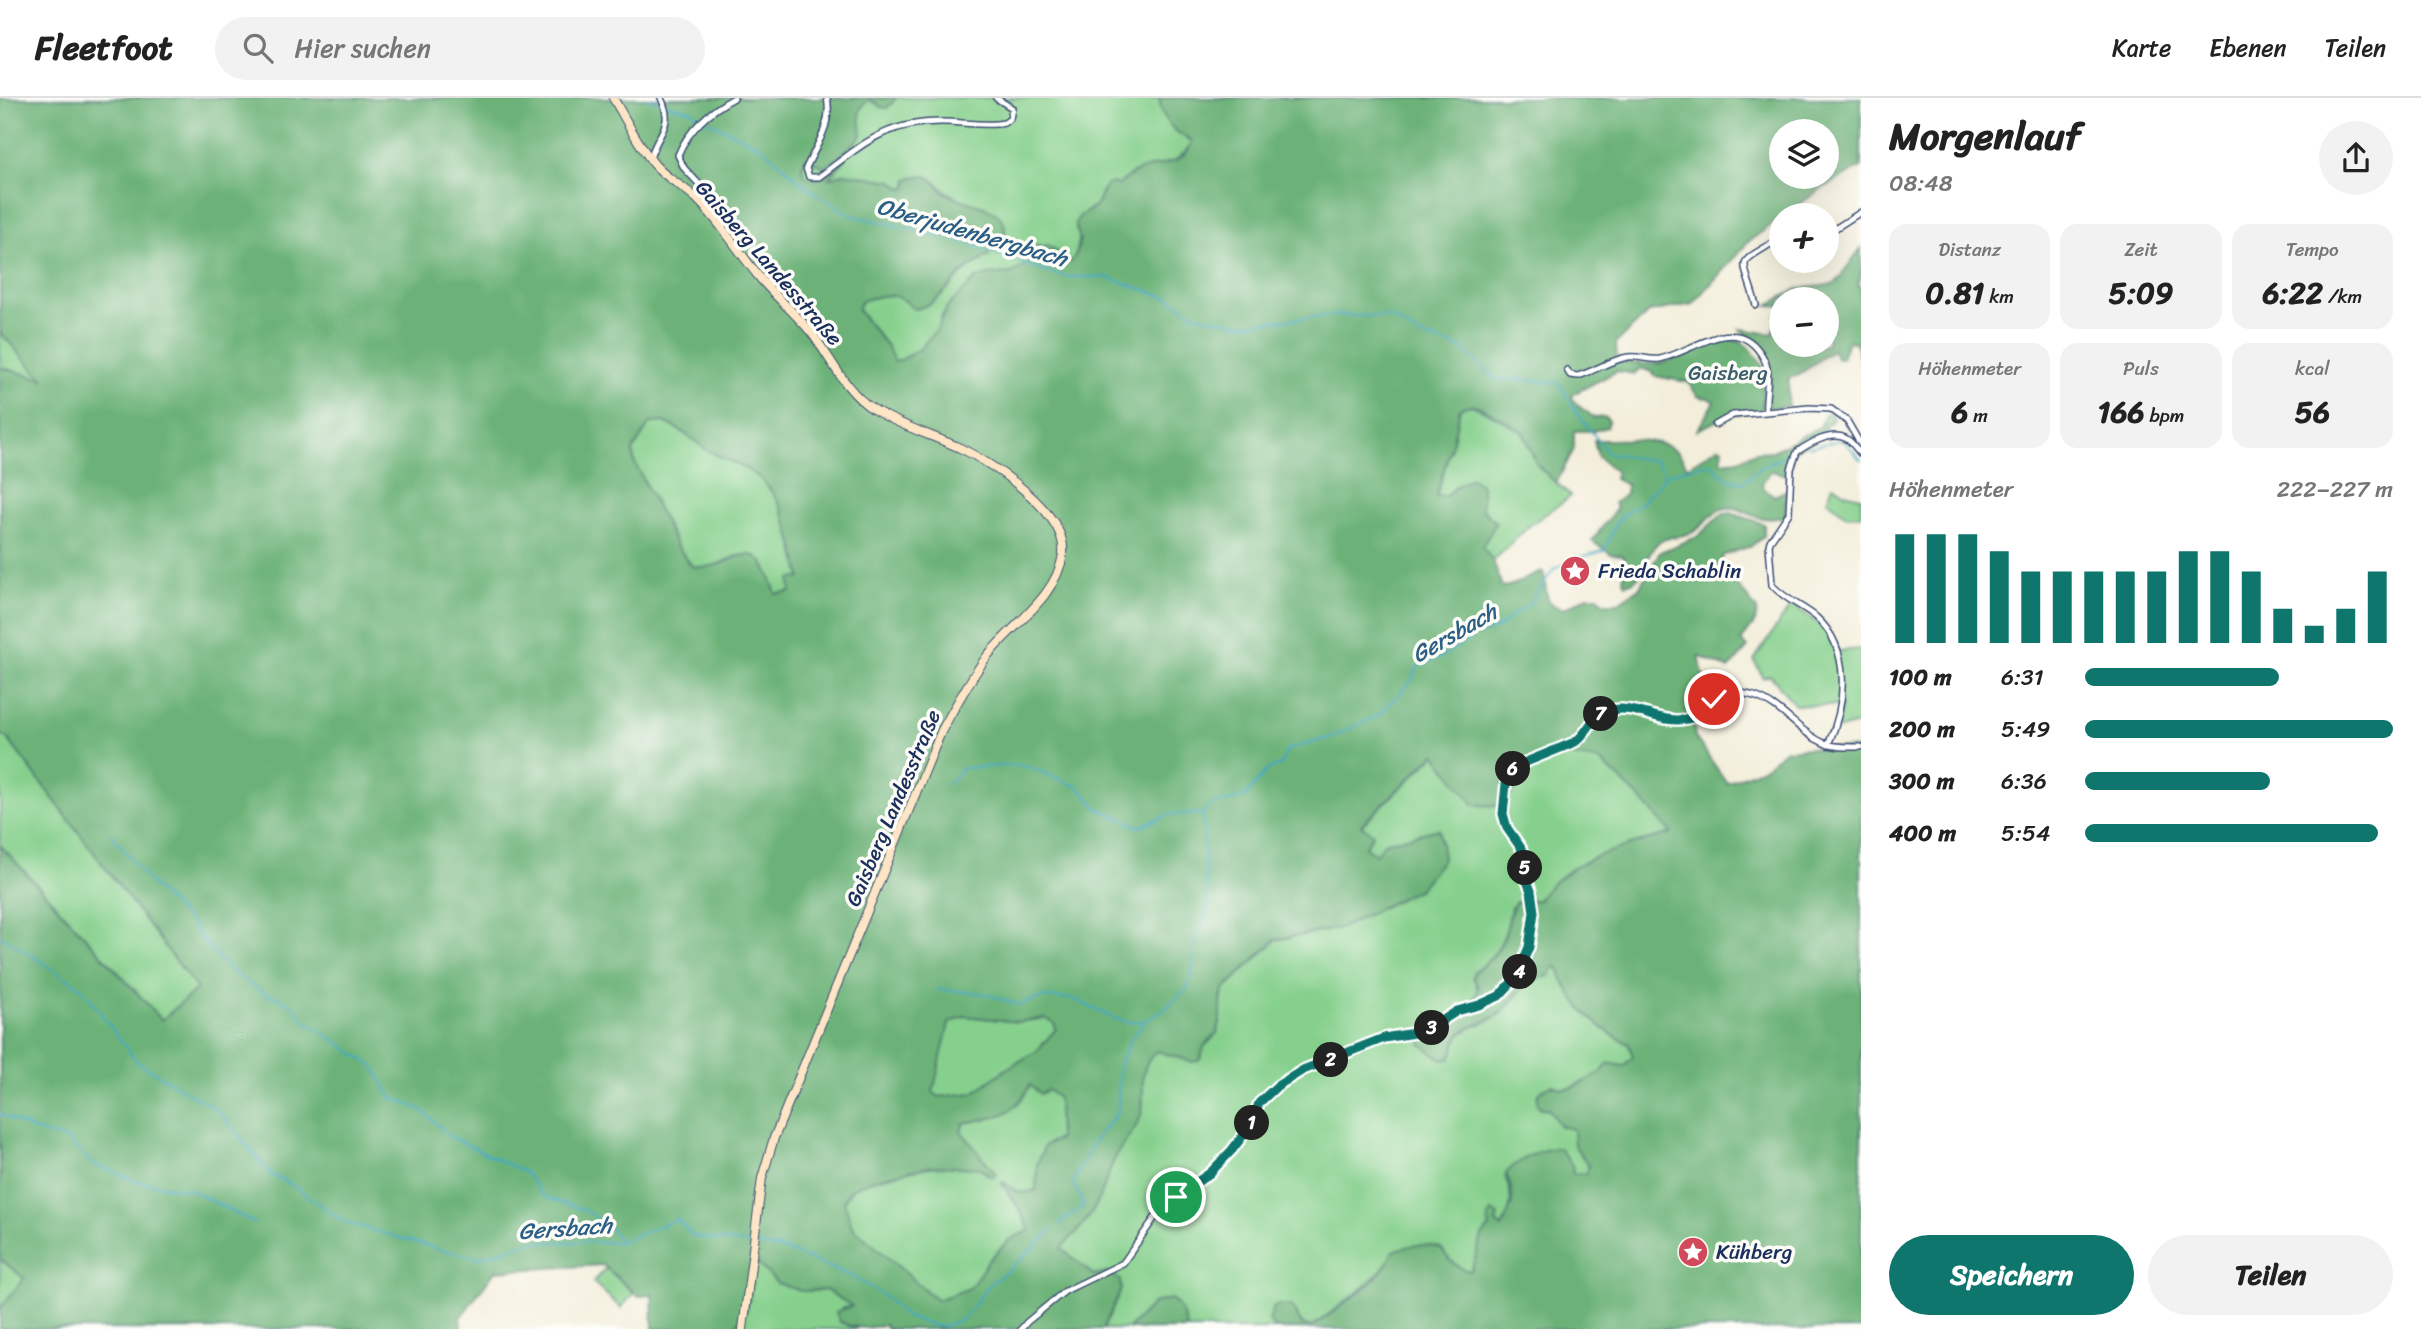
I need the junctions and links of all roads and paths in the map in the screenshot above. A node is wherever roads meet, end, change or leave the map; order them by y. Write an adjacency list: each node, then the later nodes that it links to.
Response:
1 (612, 98): 6 (main road, Gaisberg Landesstraße)
2 (661, 98): 6 (street)
3 (734, 98): 8 (street)
4 (827, 98): 5 (street)
5 (996, 98)
6 (650, 159): 8 (main road, Gaisberg Landesstraße)
7 (1861, 212): 9 (street)
8 (711, 215): 19 (main road, Gaisberg Landesstraße)
9 (1839, 226)
10 (1769, 245): 11 (street)
11 (1756, 305)
12 (1567, 370): 13 (street)
13 (1766, 412): 14 (street); 15 (street)
14 (1715, 425)
15 (1861, 445)
16 (1861, 454): 17 (street)
17 (1828, 745): 18 (street); 20 (street)
18 (1861, 747)
19 (743, 1329)
20 (1021, 1329)

